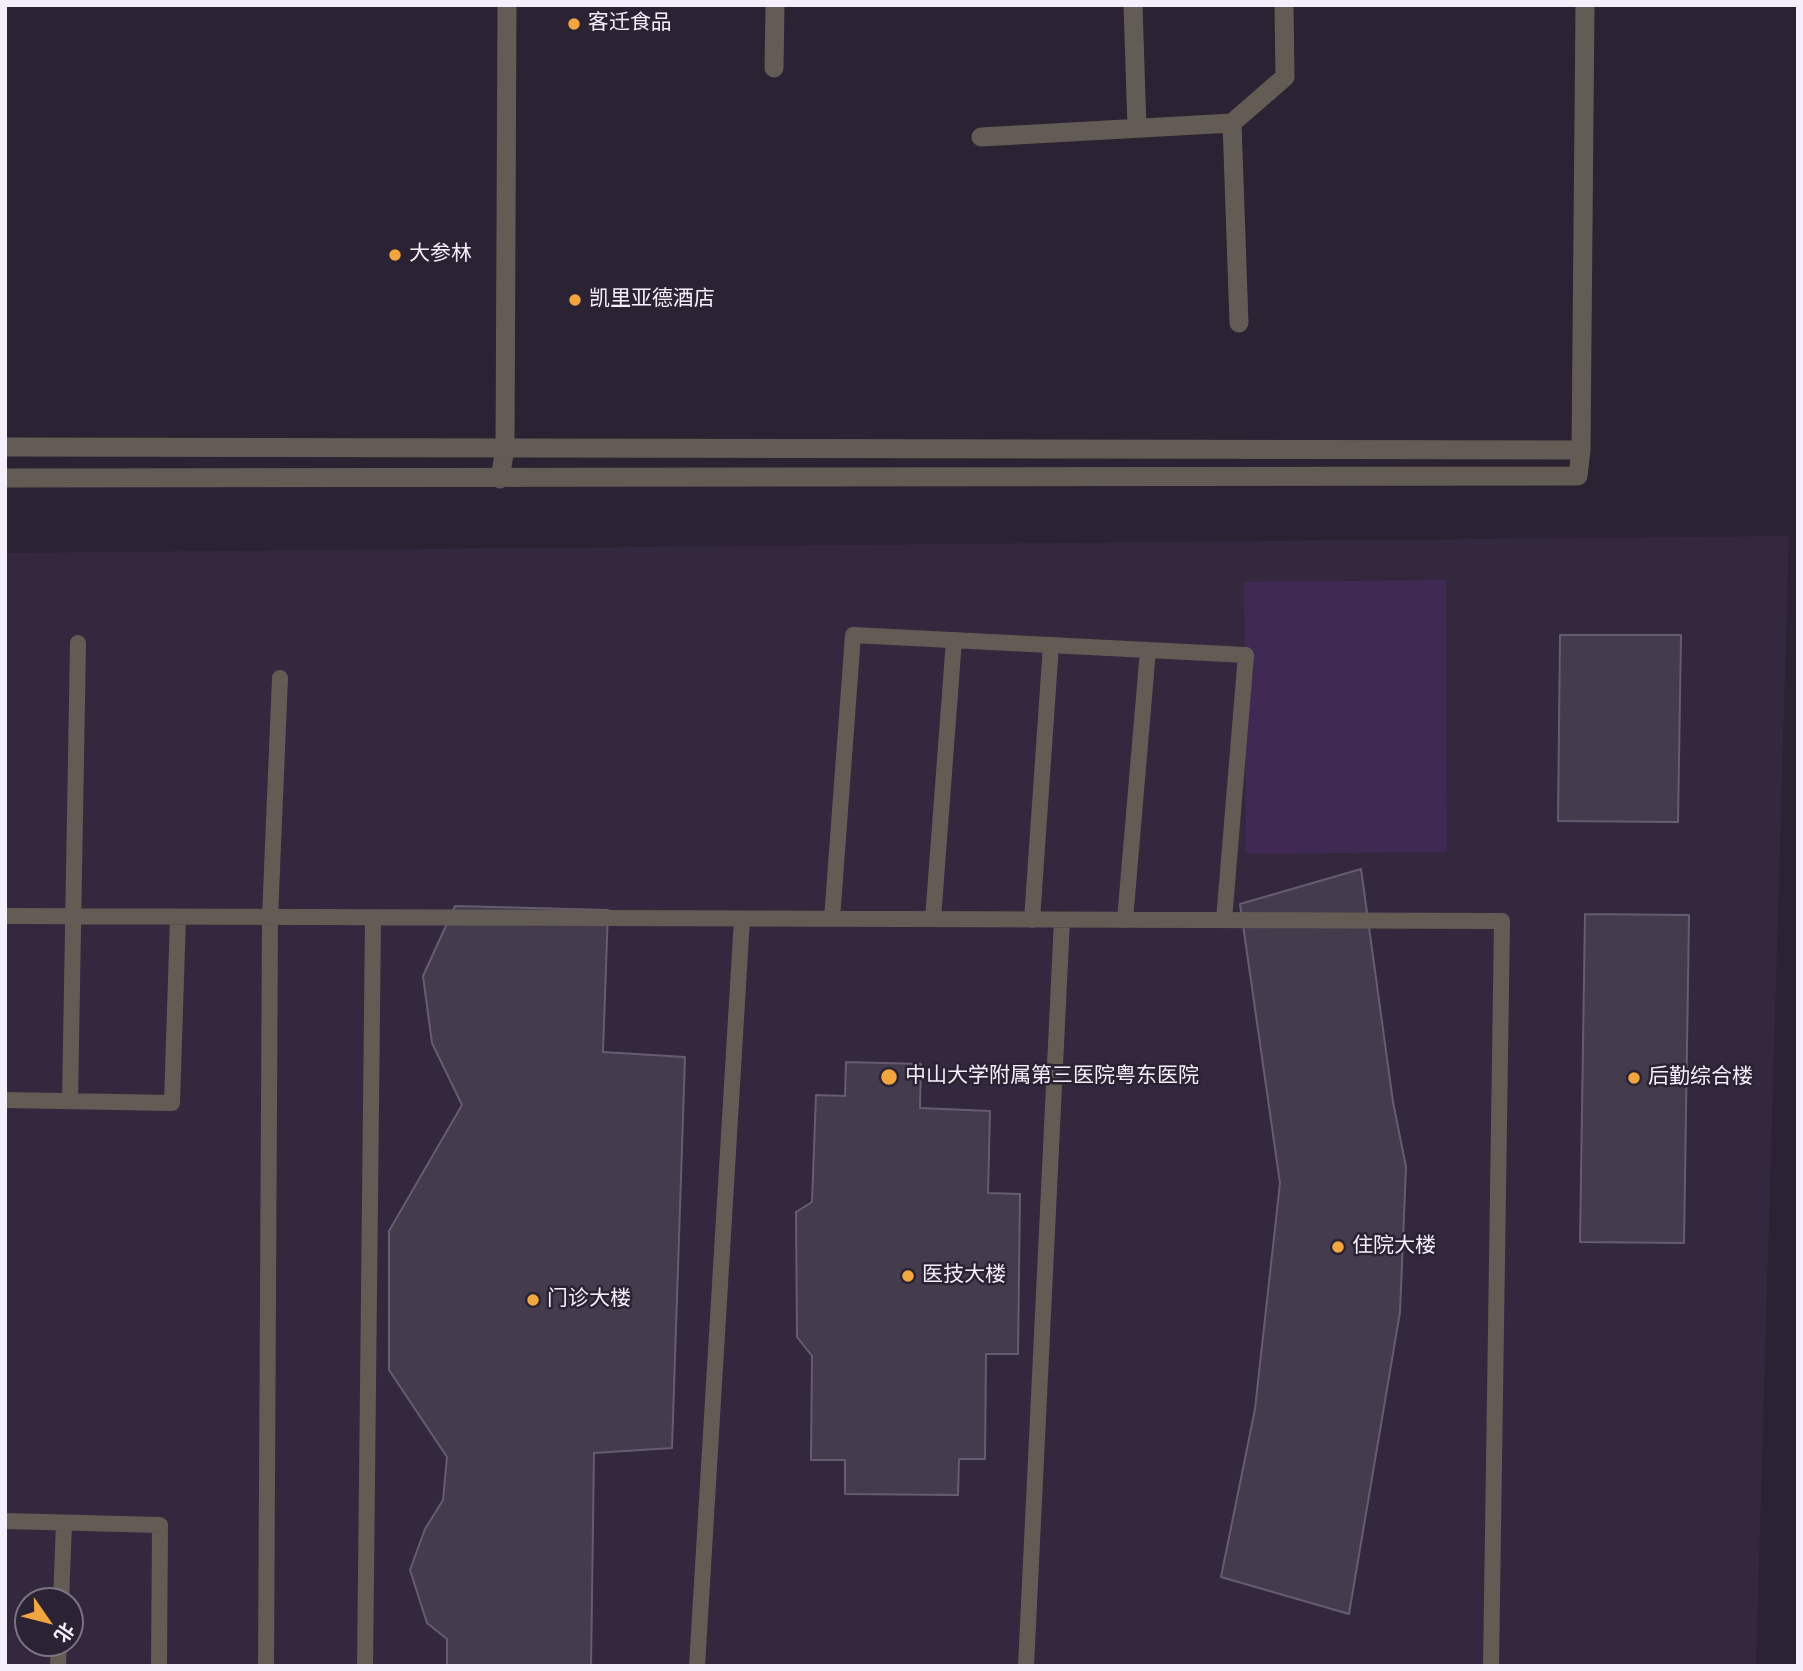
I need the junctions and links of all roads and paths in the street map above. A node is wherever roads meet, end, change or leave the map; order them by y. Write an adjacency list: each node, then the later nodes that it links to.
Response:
1 (507, 5): 12 (street)
2 (775, 5): 6 (street)
3 (1133, 5): 8 (street)
4 (1284, 5): 7 (street)
5 (1586, 5): 13 (street)
6 (774, 68)
7 (1232, 123): 8 (street); 10 (street)
8 (1137, 128): 9 (street)
9 (981, 137)
10 (1239, 323)
11 (5, 447): 12 (street)
12 (505, 448): 13 (street); 15 (street)
13 (1581, 450): 15 (street)
14 (5, 478): 15 (street)
15 (500, 479)
16 (954, 640): 18 (lane); 27 (lane); 28 (lane)
17 (78, 643): 22 (lane)
18 (1051, 645): 19 (lane); 29 (lane)
19 (1147, 650): 31 (lane); 32 (lane)
20 (280, 677): 24 (lane)
21 (5, 916): 22 (lane)
22 (73, 916): 23 (lane); 34 (lane)
23 (178, 917): 24 (lane); 34 (lane)
24 (270, 917): 25 (lane); 39 (lane)
25 (373, 918): 26 (lane); 40 (lane)
26 (742, 919): 27 (lane); 41 (lane)
27 (832, 919): 28 (lane)
28 (933, 919): 29 (lane)
29 (1032, 920): 30 (lane)
30 (1062, 920): 31 (lane); 42 (lane)
31 (1125, 920): 32 (lane)
32 (1224, 920): 43 (lane)
33 (5, 1100): 34 (lane)
34 (70, 1101)
35 (5, 1521): 36 (lane)
36 (64, 1523): 37 (lane); 38 (lane)
37 (62, 1587)
38 (159, 1666)
39 (266, 1666)
40 (365, 1666)
41 (697, 1666)
42 (1026, 1666)
43 (1491, 1666)

